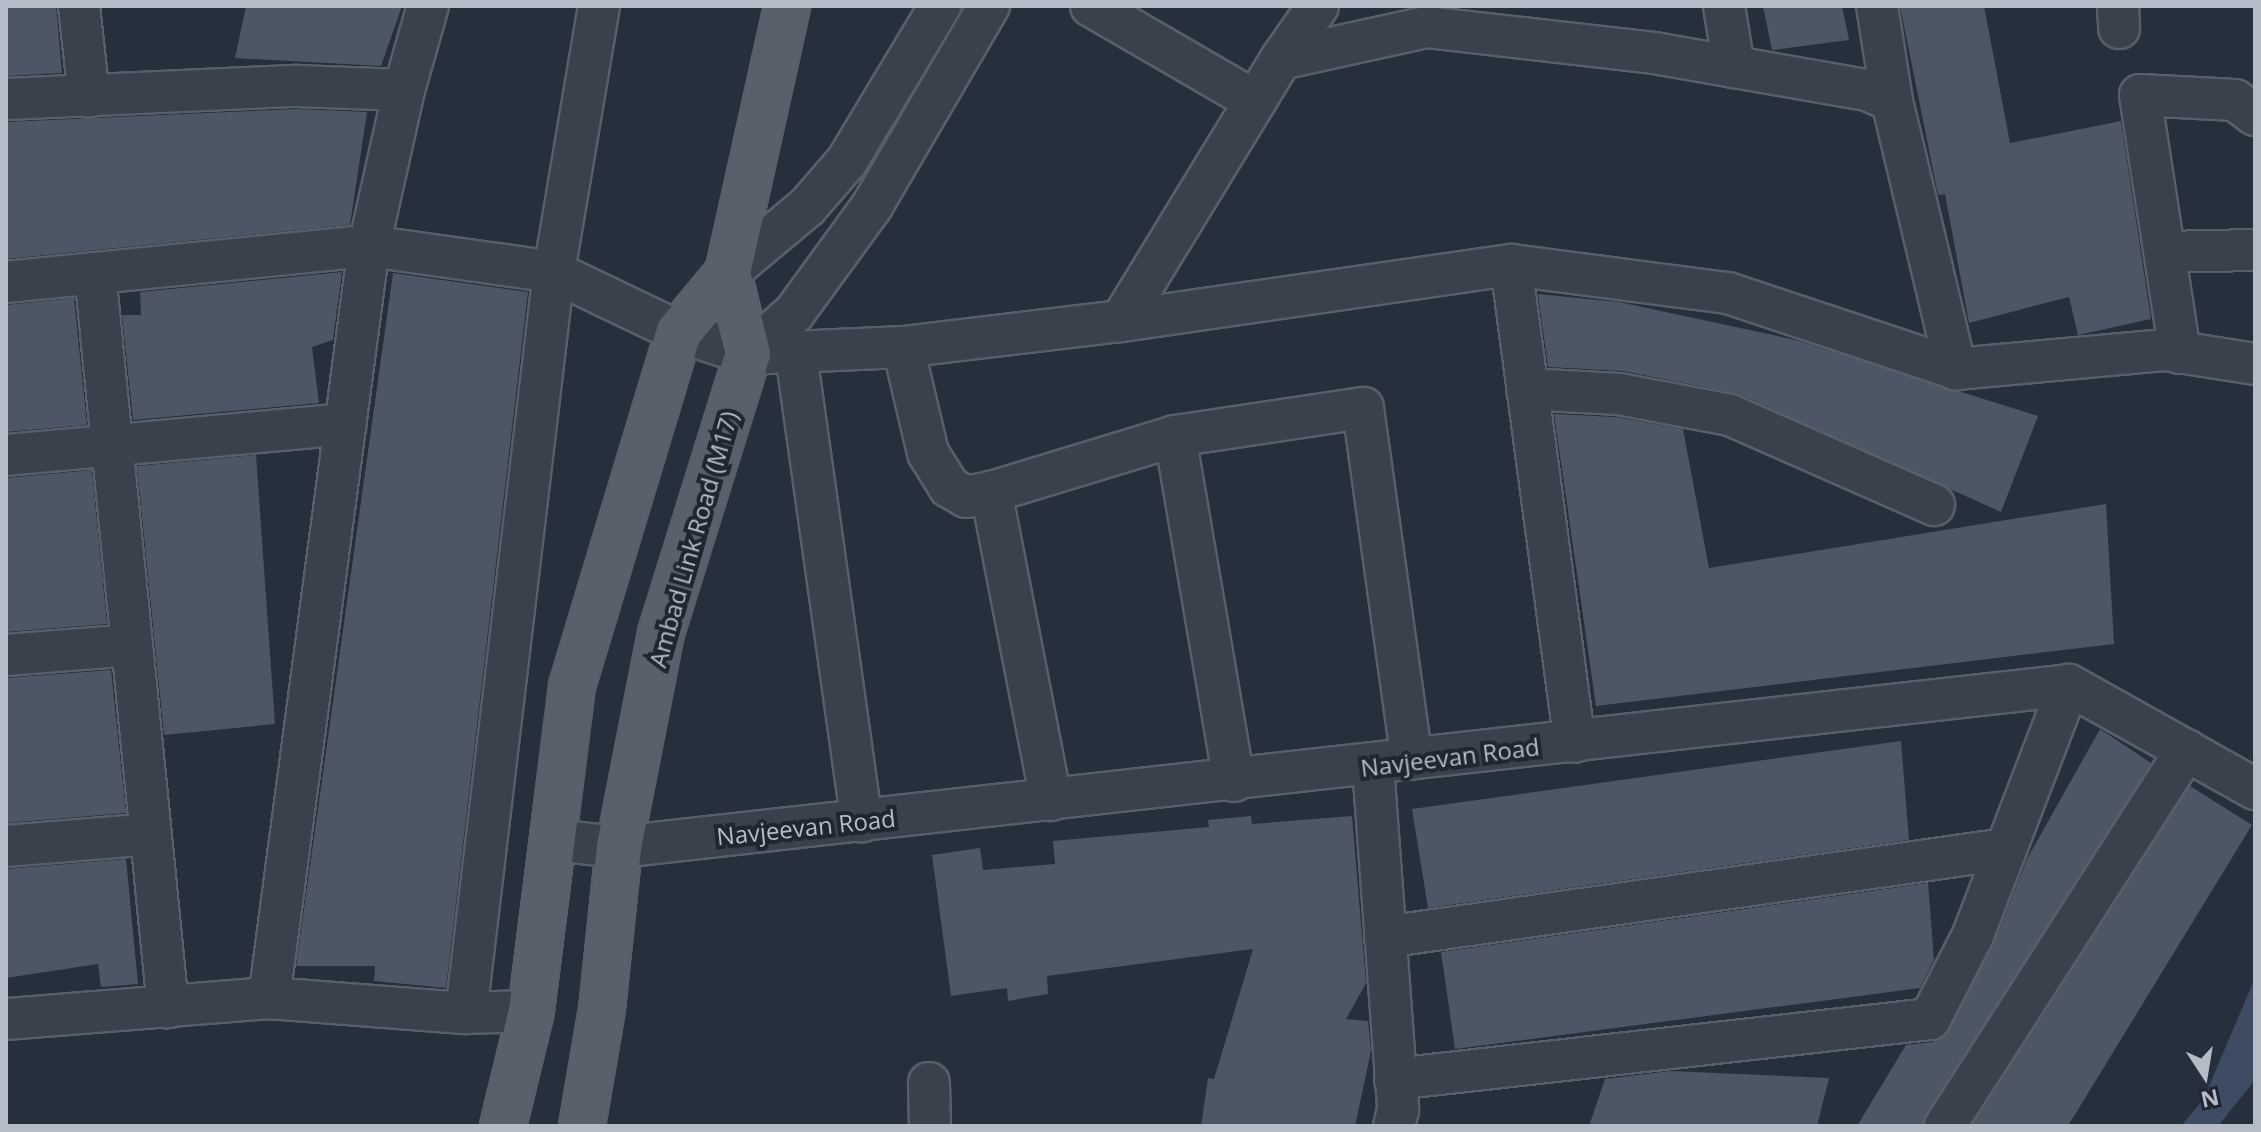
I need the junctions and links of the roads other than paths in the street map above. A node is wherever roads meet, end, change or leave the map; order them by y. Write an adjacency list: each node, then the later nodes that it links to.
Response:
1 (79, 6): 14 (street)
2 (428, 6): 13 (street)
3 (599, 6): 23 (street)
4 (787, 6): 25 (main road)
5 (940, 6): 25 (street)
6 (989, 6): 31 (street)
7 (1091, 6): 16 (street)
8 (1318, 6): 11 (street)
9 (1724, 6): 12 (street)
10 (1877, 6): 17 (street)
11 (1281, 59): 12 (street); 16 (street)
12 (1734, 67): 17 (street)
13 (404, 90): 14 (street); 19 (street)
14 (89, 96): 15 (street)
15 (6, 99)
16 (1255, 101): 27 (street)
17 (1892, 101): 34 (street)
18 (2255, 115): 21 (street)
19 (369, 246): 23 (street); 24 (street); 36 (street)
20 (2255, 250): 21 (street)
21 (2165, 252): 30 (street)
22 (1511, 265): 27 (street); 34 (street); 35 (street)
23 (554, 272): 28 (street); 62 (street)
24 (95, 273): 26 (street); 38 (street)
25 (728, 273): 28 (main road); 31 (main road)
26 (6, 282)
27 (1121, 321): 29 (street)
28 (679, 332): 31 (street); 54 (main road)
29 (903, 347): 32 (street); 40 (street)
30 (2180, 353): 33 (street); 34 (street)
31 (748, 354): 32 (street); 56 (main road, Ambad Link Road (M17))
32 (796, 354): 52 (street)
33 (2255, 364)
34 (1956, 369)
35 (1527, 389): 41 (street); 45 (street)
36 (346, 424): 38 (street); 59 (street)
37 (1175, 436): 40 (street); 47 (street); 49 (street)
38 (113, 445): 39 (street); 42 (street)
39 (6, 455)
40 (991, 492): 51 (street)
41 (1934, 505)
42 (132, 645): 43 (street); 53 (street)
43 (6, 655)
44 (2069, 685): 45 (street, Navjeevan Road); 46 (street); 57 (street)
45 (1575, 742): 47 (street, Navjeevan Road)
46 (2186, 750): 50 (street); 70 (street)
47 (1412, 759): 48 (street, Navjeevan Road)
48 (1373, 766): 49 (street, Navjeevan Road); 58 (street)
49 (1234, 781): 51 (street, Navjeevan Road)
50 (2255, 789)
51 (1051, 800): 52 (street, Navjeevan Road)
52 (862, 821): 56 (street, Navjeevan Road)
53 (151, 834): 55 (street); 60 (street)
54 (553, 840): 56 (street, Navjeevan Road); 61 (main road)
55 (6, 846)
56 (619, 847): 67 (main road, Ambad Link Road (M17))
57 (2006, 849): 58 (street); 64 (street)
58 (1385, 937): 64 (street)
59 (269, 998): 60 (street); 62 (street)
60 (168, 1007): 63 (street)
61 (531, 1011): 62 (street); 66 (main road)
62 (466, 1013)
63 (6, 1019)
64 (1395, 1079): 69 (street)
65 (929, 1083): 68 (street)
66 (503, 1126)
67 (582, 1126)
68 (930, 1126)
69 (1394, 1126)
70 (1945, 1126)

